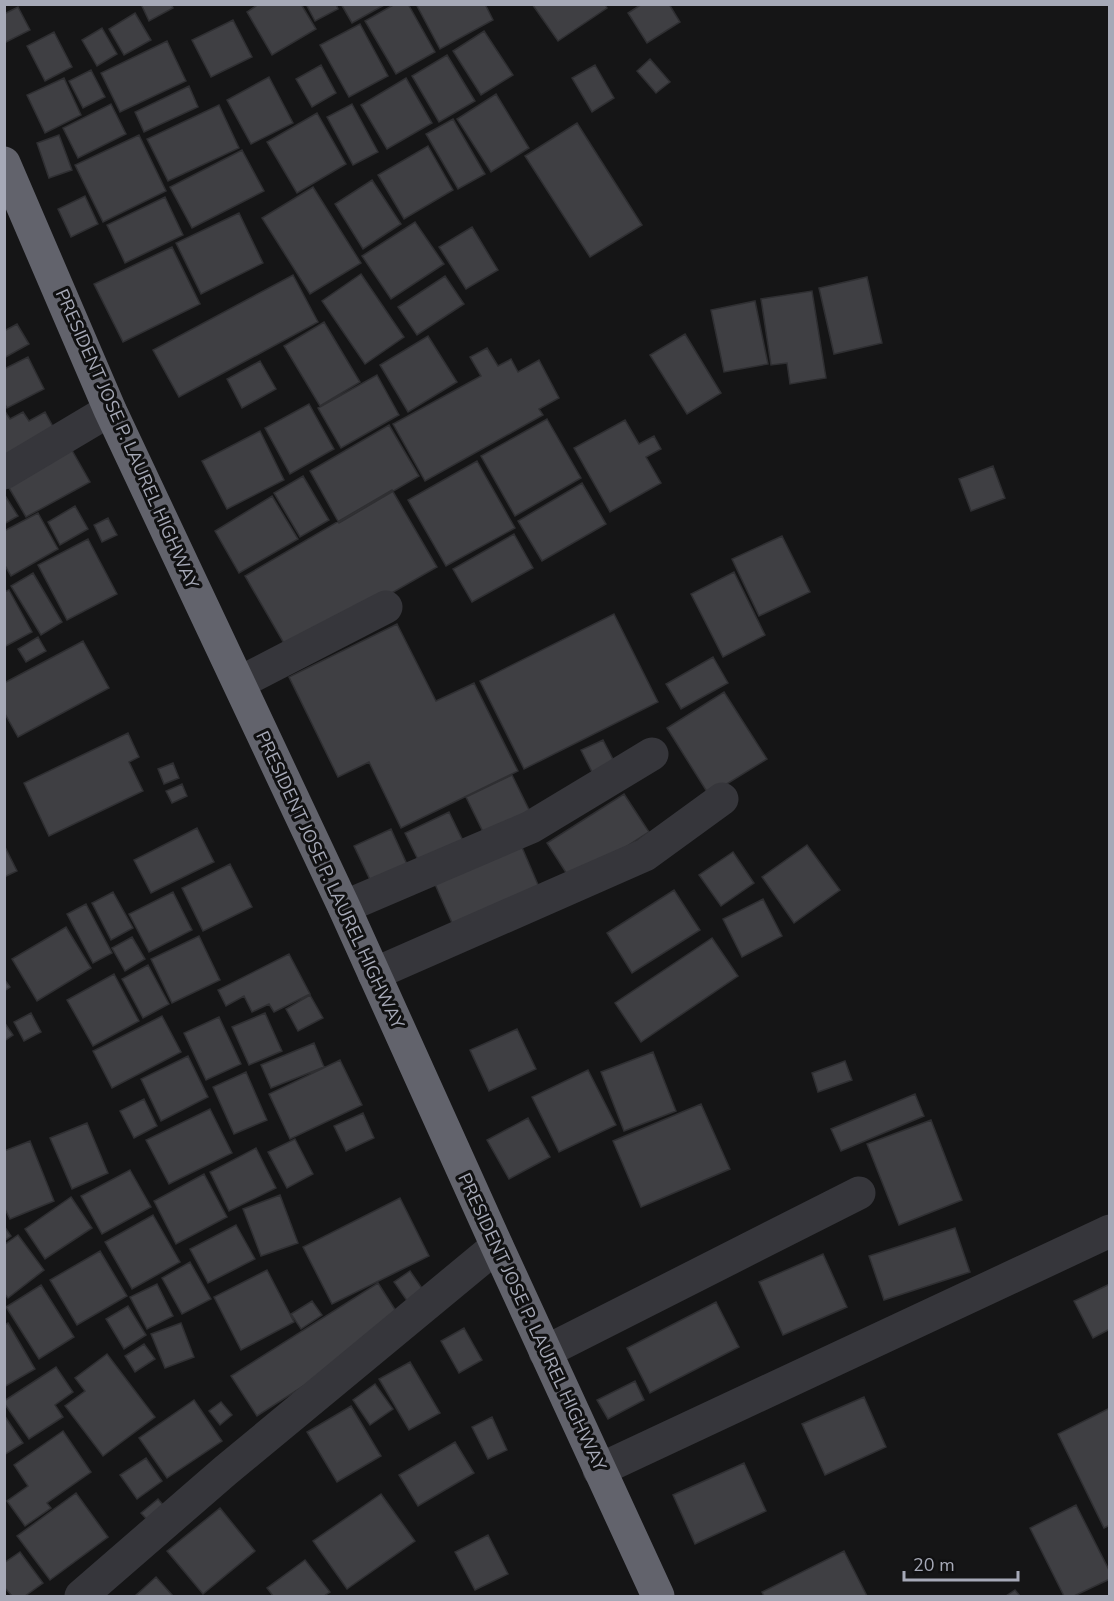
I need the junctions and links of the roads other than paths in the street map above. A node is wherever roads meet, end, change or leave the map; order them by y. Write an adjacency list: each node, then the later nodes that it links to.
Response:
1 (4, 163): 2 (highway, PRESIDENT JOSE P. LAUREL HIGHWAY)
2 (110, 410): 3 (street); 5 (highway, PRESIDENT JOSE P. LAUREL HIGHWAY)
3 (4, 474)
4 (386, 607): 5 (street)
5 (239, 682): 8 (highway, PRESIDENT JOSE P. LAUREL HIGHWAY)
6 (652, 754): 8 (street)
7 (722, 798): 9 (street)
8 (344, 907): 9 (highway, PRESIDENT JOSE P. LAUREL HIGHWAY)
9 (374, 974): 12 (highway, PRESIDENT JOSE P. LAUREL HIGHWAY)
10 (859, 1193): 13 (street)
11 (1110, 1231): 14 (street)
12 (497, 1246): 13 (highway, PRESIDENT JOSE P. LAUREL HIGHWAY); 15 (street)
13 (545, 1352): 14 (highway, PRESIDENT JOSE P. LAUREL HIGHWAY)
14 (599, 1470): 16 (highway, PRESIDENT JOSE P. LAUREL HIGHWAY)
15 (81, 1596)
16 (658, 1596)

